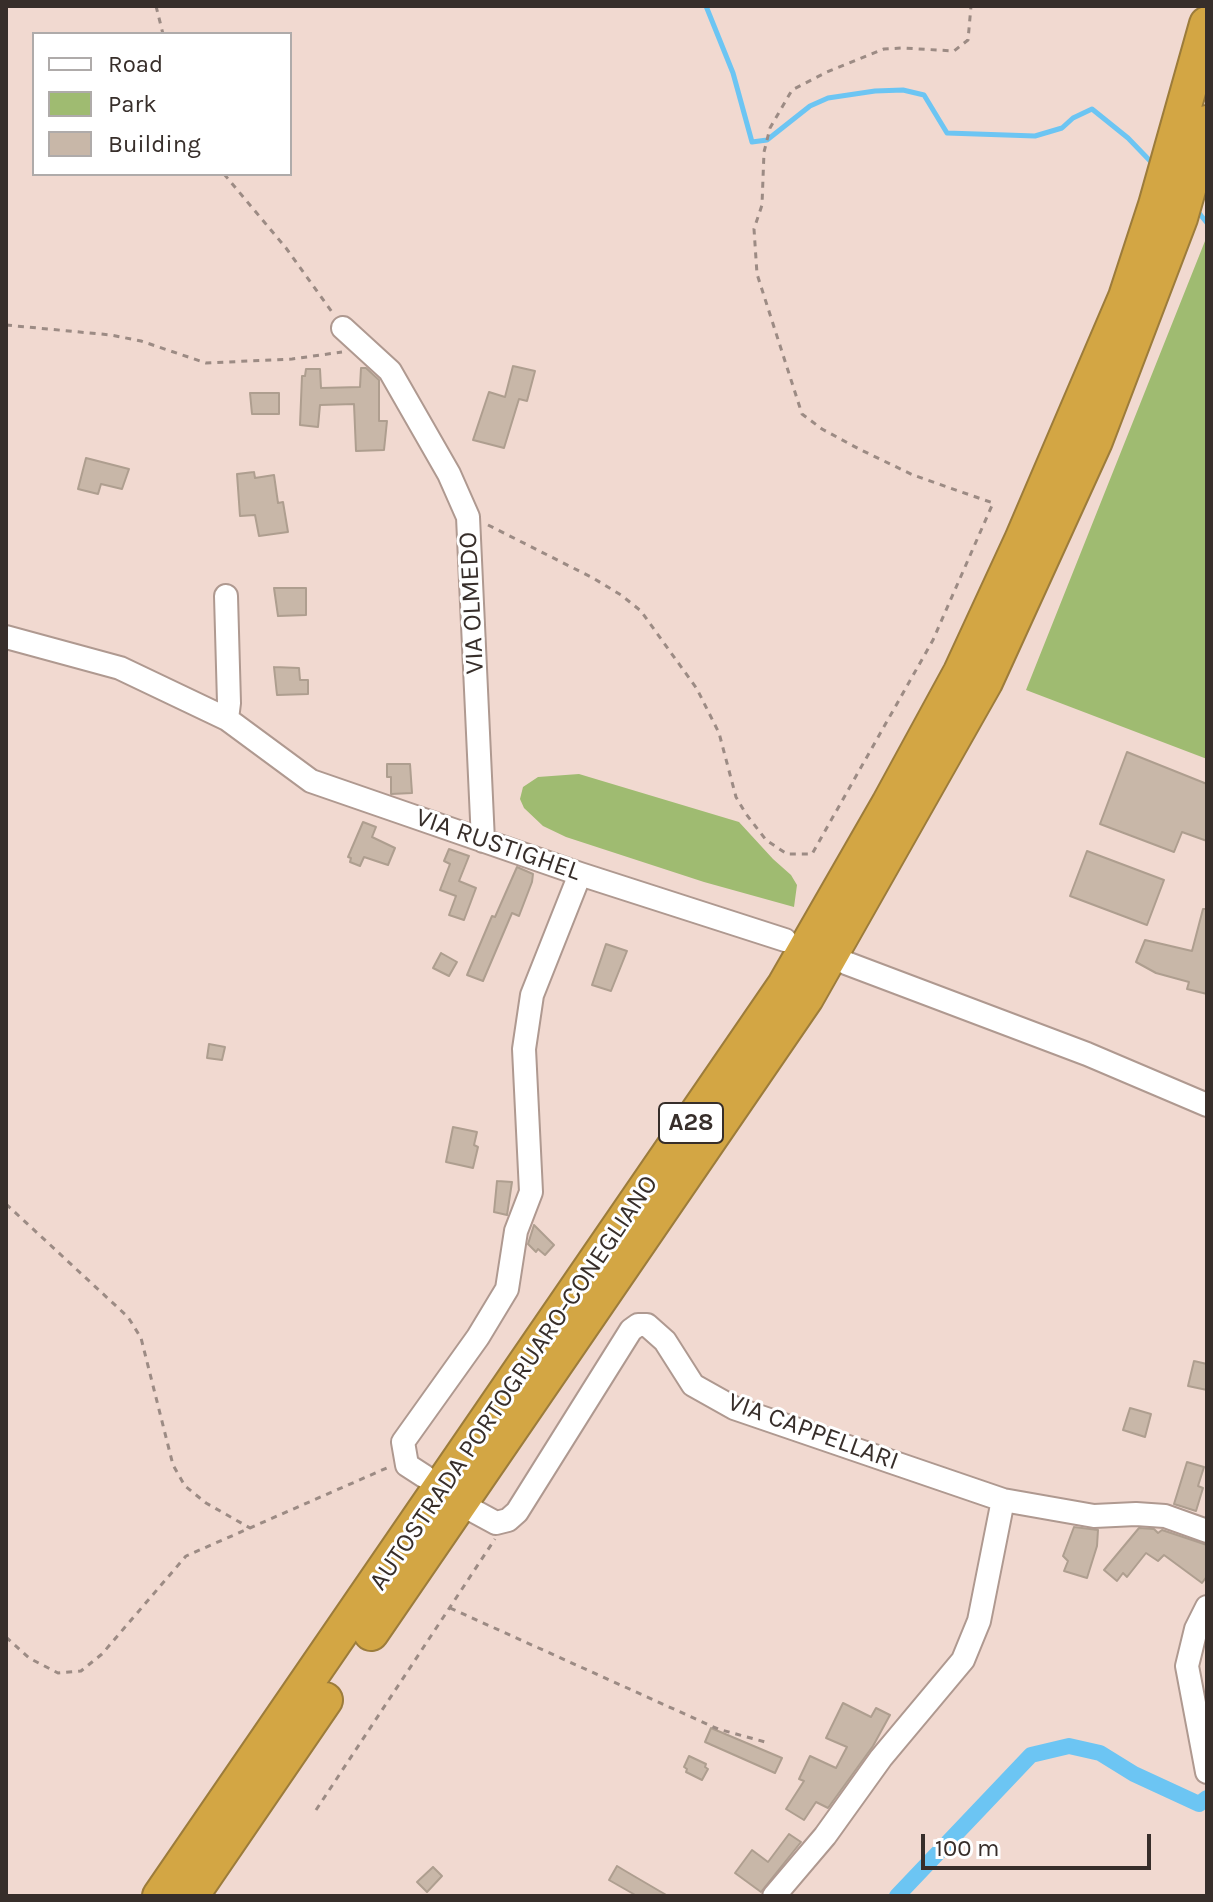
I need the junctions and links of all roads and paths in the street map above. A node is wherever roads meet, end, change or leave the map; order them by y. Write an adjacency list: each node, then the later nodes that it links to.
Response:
1 (156, 6): 4 (path)
2 (971, 6): 11 (path)
3 (1207, 24): 5 (highway, AUTOSTRADA PORTOGRUARO-CONEGLIANO / A28)
4 (162, 32)
5 (1197, 128): 7 (highway, AUTOSTRADA PORTOGRUARO-CONEGLIANO / A28)
6 (226, 176): 9 (path)
7 (1160, 236): 34 (highway, AUTOSTRADA PORTOGRUARO-CONEGLIANO / A28); 35 (highway, AUTOSTRADA PORTOGRUARO-CONEGLIANO / A28)
8 (6, 325): 10 (path)
9 (343, 328): 10 (street, VIA OLMEDO)
10 (366, 349): 11 (street, VIA OLMEDO)
11 (468, 517): 15 (street, VIA OLMEDO)
12 (226, 596): 14 (street)
13 (6, 637): 14 (street, VIA RUSTIGHEL)
14 (227, 719): 15 (street, VIA RUSTIGHEL)
15 (483, 841): 16 (street, VIA RUSTIGHEL)
16 (580, 874): 17 (street, VIA RUSTIGHEL); 21 (street)
17 (785, 940)
18 (846, 963): 19 (street)
19 (1206, 1099)
20 (6, 1204): 26 (path)
21 (406, 1459): 22 (street); 26 (path)
22 (424, 1476)
23 (1003, 1500): 25 (street, VIA CAPPELLARI); 27 (street, VIA CAPPELLARI); 36 (street)
24 (472, 1510): 25 (street)
25 (496, 1523): 29 (path)
26 (250, 1528): 30 (path)
27 (1207, 1531)
28 (1207, 1607): 32 (street)
29 (450, 1608): 31 (path); 33 (path)
30 (6, 1637)
31 (769, 1743)
32 (1207, 1772)
33 (316, 1810)
34 (160, 1896)
35 (191, 1896)
36 (774, 1896)

